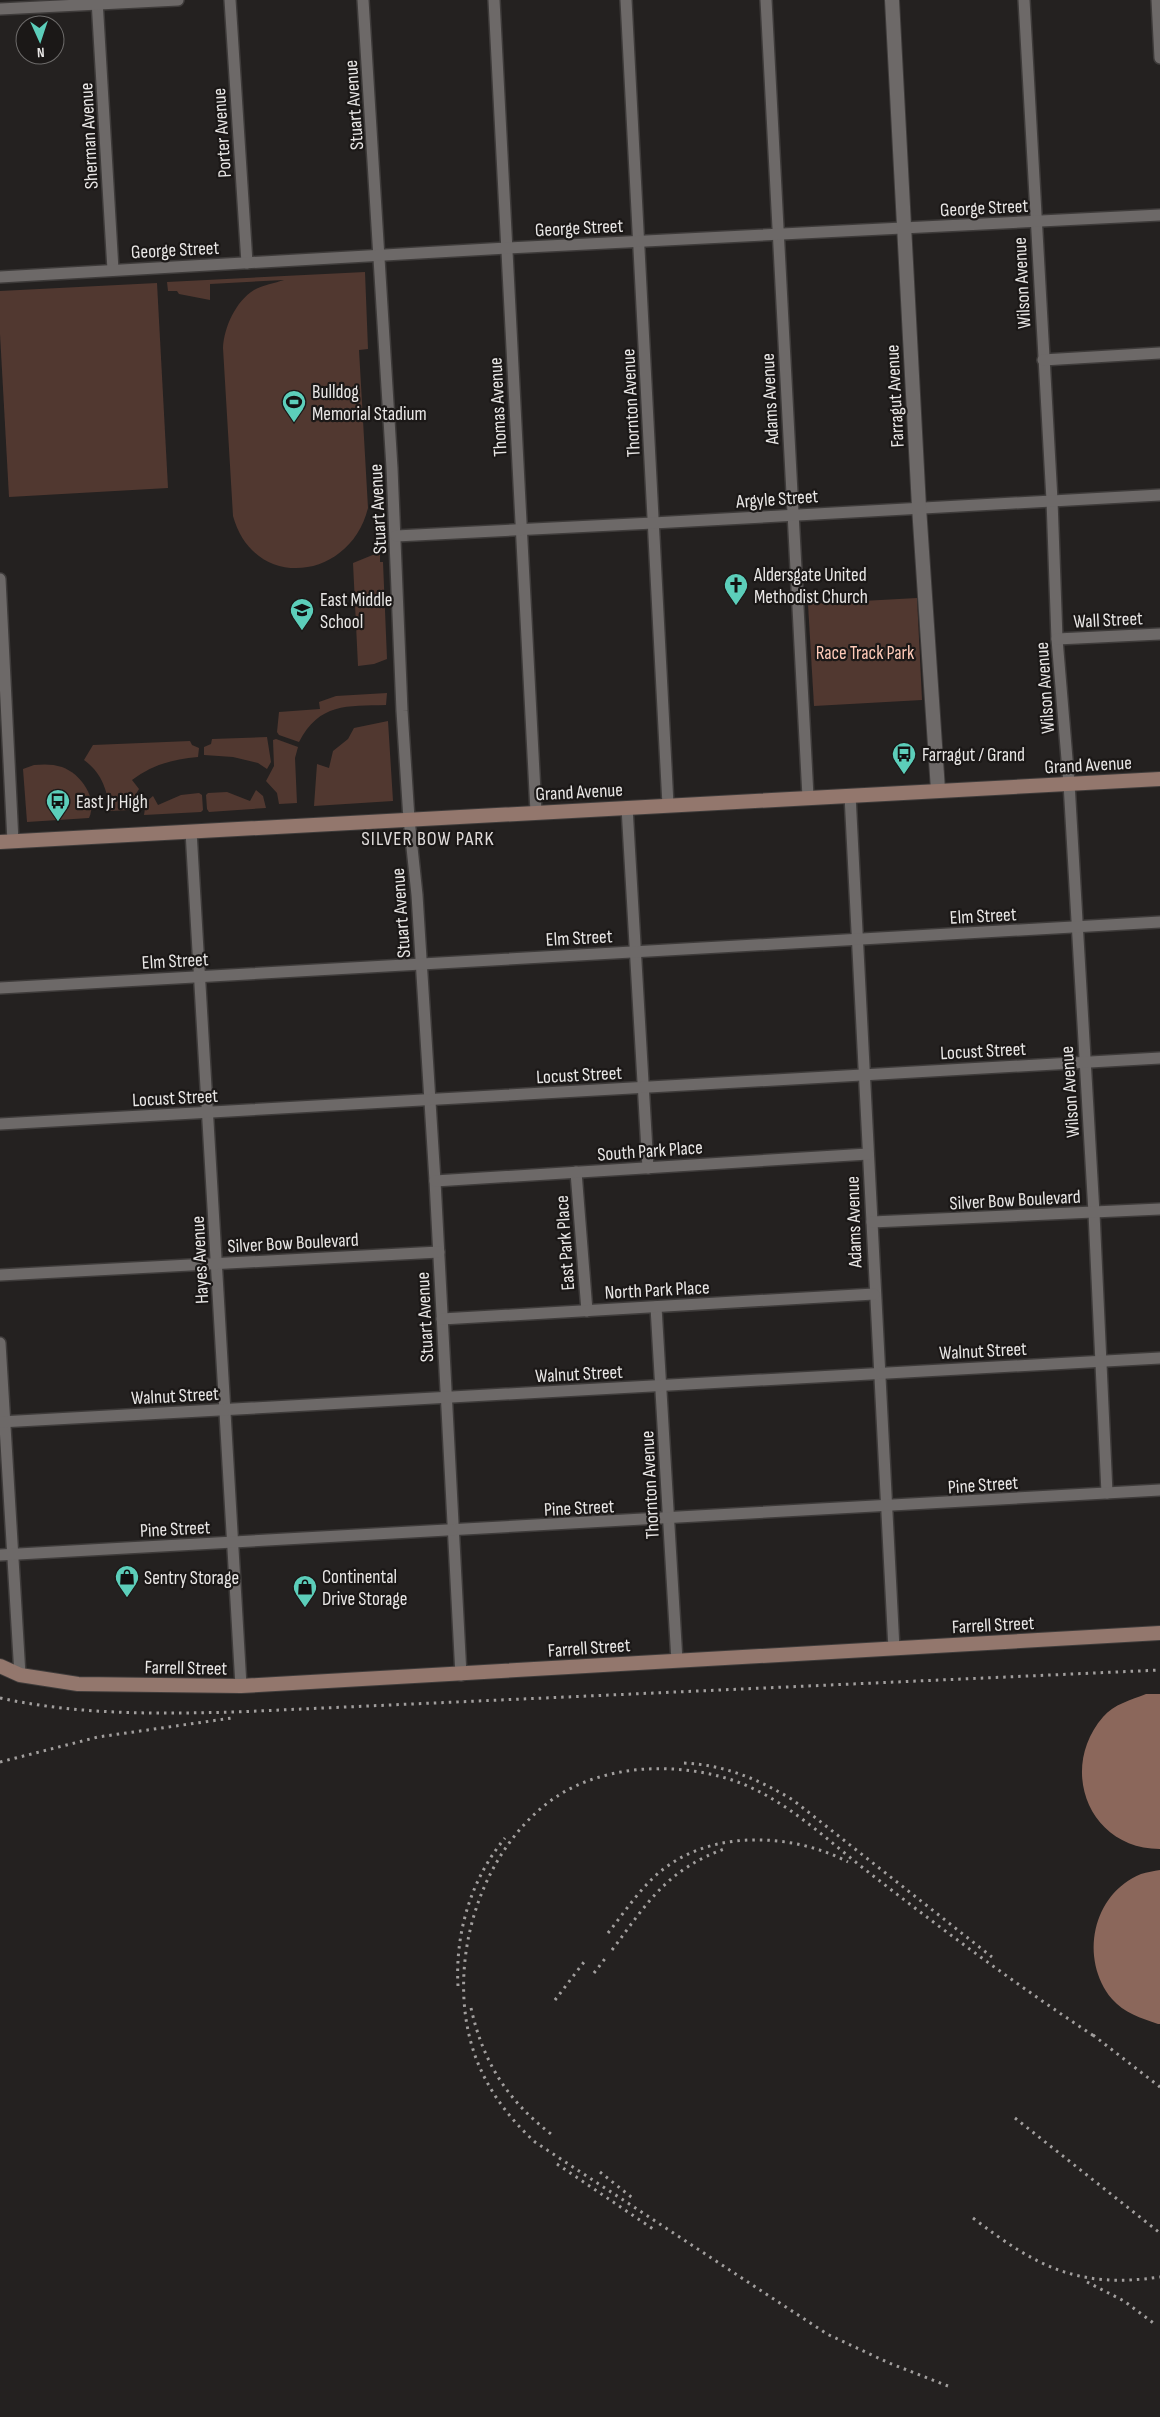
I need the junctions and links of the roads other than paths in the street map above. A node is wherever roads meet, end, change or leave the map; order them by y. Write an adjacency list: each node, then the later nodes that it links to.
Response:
1 (178, 0): 10 (street)
2 (230, 0): 20 (street, Porter Avenue)
3 (363, 0): 19 (street, Stuart Avenue)
4 (494, 0): 18 (street, Thomas Avenue)
5 (626, 0): 17 (street, Thornton Avenue)
6 (766, 0): 16 (street, Adams Avenue)
7 (892, 0): 15 (street, Farragut Avenue)
8 (1024, 0): 14 (street, Wilson Avenue)
9 (1157, 0): 12 (street)
10 (97, 2): 11 (street); 21 (street, Sherman Avenue)
11 (0, 9)
12 (1160, 58)
13 (1160, 215): 14 (street, George Street)
14 (1036, 222): 15 (street, George Street); 24 (street, Wilson Avenue)
15 (904, 228): 16 (street, George Street); 27 (street, Farragut Avenue)
16 (778, 234): 17 (street, George Street); 28 (street, Adams Avenue)
17 (640, 242): 18 (street, George Street); 29 (street, Thornton Avenue)
18 (507, 248): 19 (street, George Street); 30 (street, Thomas Avenue)
19 (381, 255): 20 (street, George Street); 31 (street, Stuart Avenue)
20 (247, 263): 21 (street, George Street)
21 (113, 270): 22 (street, George Street)
22 (0, 277)
23 (1160, 353): 24 (street)
24 (1043, 360): 26 (street, Wilson Avenue)
25 (1160, 494): 26 (street, Argyle Street)
26 (1052, 500): 27 (street, Argyle Street); 34 (street, Wilson Avenue)
27 (919, 507): 28 (street, Argyle Street); 37 (street, Farragut Avenue)
28 (792, 515): 29 (street, Argyle Street); 39 (street, Adams Avenue)
29 (654, 523): 30 (street, Argyle Street); 40 (street, Thornton Avenue)
30 (521, 529): 31 (street, Argyle Street); 42 (street, Thomas Avenue)
31 (396, 536): 43 (street, Stuart Avenue)
32 (0, 578): 45 (street)
33 (1160, 634): 34 (street, Wall Street)
34 (1057, 639): 36 (street, Wilson Avenue)
35 (1160, 779): 36 (main road, Grand Avenue)
36 (1069, 783): 37 (main road, Grand Avenue); 47 (street, Wilson Avenue)
37 (938, 790): 38 (main road, Grand Avenue)
38 (850, 795): 39 (main road, Grand Avenue); 48 (street, Adams Avenue)
39 (808, 797): 40 (main road, Grand Avenue)
40 (668, 805): 41 (main road, Grand Avenue)
41 (627, 807): 42 (main road, Grand Avenue); 49 (street)
42 (536, 812): 43 (main road, Grand Avenue)
43 (409, 819): 44 (main road, Grand Avenue); 50 (street, Stuart Avenue)
44 (191, 831): 45 (main road, Grand Avenue); 51 (street, Hayes Avenue)
45 (7, 842)
46 (1160, 922): 47 (street, Elm Street)
47 (1076, 927): 48 (street, Elm Street); 54 (street, Wilson Avenue)
48 (858, 940): 49 (street, Elm Street); 55 (street, Adams Avenue)
49 (635, 952): 50 (street, Elm Street); 56 (street)
50 (421, 963): 51 (street, Elm Street); 57 (street, Stuart Avenue)
51 (200, 976): 52 (street, Elm Street); 58 (street, Hayes Avenue)
52 (0, 988)
53 (1160, 1058): 54 (street, Locust Street)
54 (1084, 1062): 55 (street, Locust Street); 65 (street, Wilson Avenue)
55 (866, 1074): 56 (street, Locust Street); 60 (street, Adams Avenue)
56 (644, 1088): 57 (street, Locust Street); 61 (street)
57 (430, 1100): 58 (street, Locust Street); 63 (street, Stuart Avenue)
58 (208, 1112): 59 (street, Locust Street); 68 (street, Hayes Avenue)
59 (0, 1124)
60 (868, 1154): 61 (street, South Park Place); 66 (street, Adams Avenue)
61 (648, 1168): 62 (street, South Park Place)
62 (576, 1172): 63 (street, South Park Place); 72 (street, East Park Place)
63 (435, 1181): 67 (street, Stuart Avenue)
64 (1160, 1209): 65 (street, Silver Bow Boulevard)
65 (1094, 1213): 66 (street, Silver Bow Boulevard); 76 (street, Wilson Avenue)
66 (872, 1222): 70 (street, Adams Avenue)
67 (439, 1252): 68 (street, Silver Bow Boulevard); 73 (street, Stuart Avenue)
68 (216, 1264): 69 (street, Silver Bow Boulevard); 80 (street, Hayes Avenue)
69 (0, 1275)
70 (874, 1294): 71 (street, North Park Place); 77 (street, Adams Avenue)
71 (656, 1307): 72 (street, North Park Place); 78 (street, Thornton Avenue)
72 (587, 1311): 73 (street, North Park Place)
73 (442, 1319): 79 (street, Stuart Avenue)
74 (0, 1343): 81 (street)
75 (1160, 1358): 76 (street, Walnut Street)
76 (1101, 1360): 77 (street, Walnut Street); 83 (street, Wilson Avenue)
77 (878, 1374): 78 (street, Walnut Street); 84 (street, Adams Avenue)
78 (661, 1386): 79 (street, Walnut Street); 85 (street, Thornton Avenue)
79 (446, 1397): 80 (street, Walnut Street); 86 (street, Stuart Avenue)
80 (225, 1410): 81 (street, Walnut Street); 87 (street, Hayes Avenue)
81 (2, 1422): 89 (street)
82 (1160, 1490): 83 (street, Pine Street)
83 (1107, 1493): 84 (street, Pine Street)
84 (886, 1507): 85 (street, Pine Street); 91 (street, Adams Avenue)
85 (668, 1519): 86 (street, Pine Street); 92 (street, Thornton Avenue)
86 (453, 1532): 87 (street, Pine Street); 95 (street, Stuart Avenue)
87 (233, 1543): 89 (street, Pine Street); 96 (street, Hayes Avenue)
88 (0, 1555): 89 (street, Pine Street)
89 (13, 1555): 94 (street)
90 (1160, 1633): 91 (main road, Farrell Street)
91 (894, 1649): 92 (main road, Farrell Street)
92 (677, 1660): 95 (main road, Farrell Street)
93 (0, 1666): 94 (main road, Farrell Street)
94 (20, 1675): 96 (main road, Farrell Street)
95 (461, 1675): 96 (main road, Farrell Street)
96 (241, 1686)

